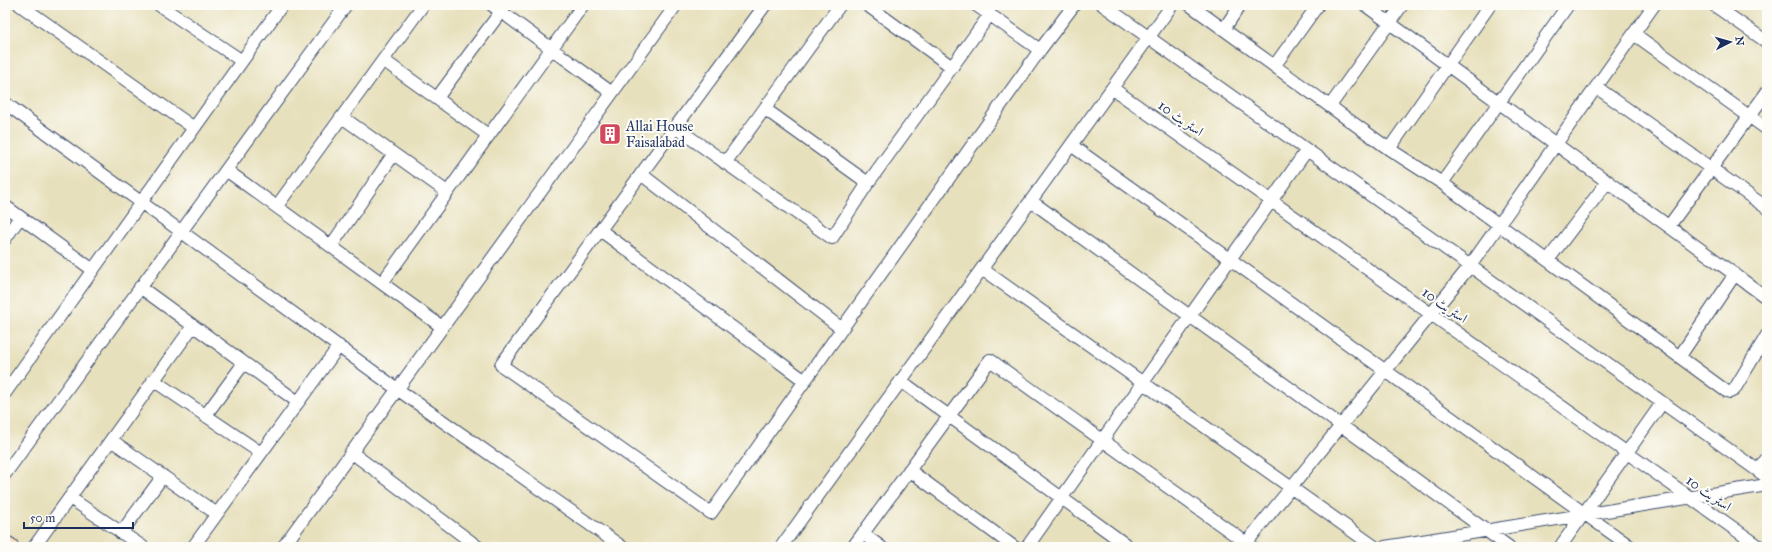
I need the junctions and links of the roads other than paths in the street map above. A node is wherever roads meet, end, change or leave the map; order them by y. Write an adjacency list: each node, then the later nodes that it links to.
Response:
1 (20, 5): 50 (street)
2 (159, 5): 34 (street)
3 (282, 5): 34 (street)
4 (346, 5): 60 (street)
5 (423, 5): 33 (street)
6 (583, 5): 31 (street)
7 (676, 5): 41 (street)
8 (765, 5): 49 (street)
9 (840, 5): 46 (street)
10 (867, 5): 37 (street)
11 (976, 5): 25 (street)
12 (1074, 5): 32 (street)
13 (1103, 5): 29 (street)
14 (1172, 5): 29 (street)
15 (1190, 5): 27 (street)
16 (1240, 5): 27 (street)
17 (1318, 5): 35 (street)
18 (1365, 5): 26 (street)
19 (1402, 5): 26 (street)
20 (1490, 5): 36 (street)
21 (1568, 5): 44 (street)
22 (1654, 5): 28 (street)
23 (1714, 5): 30 (street)
24 (500, 7): 31 (street); 42 (street)
25 (990, 14): 32 (street); 37 (street)
26 (1389, 23): 36 (street); 45 (street)
27 (1224, 29): 35 (street)
28 (1634, 34): 38 (street); 47 (street)
29 (1149, 38): 39 (street); 56 (street)
30 (1767, 42)
31 (551, 48): 41 (street); 52 (street)
32 (1040, 50): 92 (street)
33 (383, 60): 42 (street); 48 (street)
34 (242, 61): 50 (street)
35 (1275, 65): 45 (street)
36 (1448, 65): 44 (street); 55 (street)
37 (952, 66): 63 (street)
38 (1596, 87): 53 (street); 59 (street)
39 (1112, 88): 54 (street); 66 (street, اسٹریٹ 10)
40 (1767, 92): 47 (street)
41 (612, 93): 91 (street)
42 (437, 98): 52 (street)
43 (5, 102): 67 (street)
44 (1499, 102): 53 (street); 64 (street)
45 (1330, 106): 55 (street)
46 (765, 109): 58 (street); 63 (street)
47 (1749, 116): 51 (street); 59 (street)
48 (342, 117): 57 (street); 70 (street)
49 (676, 127): 58 (street); 61 (street)
50 (194, 128): 67 (street)
51 (1767, 129)
52 (488, 135): 65 (street)
53 (1556, 144): 62 (street); 73 (street)
54 (1071, 146): 68 (street); 79 (street)
55 (1389, 149): 64 (street)
56 (1307, 150): 66 (street); 81 (street)
57 (393, 154): 65 (street); 78 (street)
58 (725, 163): 63 (street)
59 (1711, 168): 71 (street); 74 (street)
60 (226, 170): 70 (street); 75 (street)
61 (641, 174): 76 (street); 92 (street)
62 (1608, 181): 74 (street); 80 (street)
63 (868, 183)
64 (1442, 183): 73 (street)
65 (447, 192): 85 (street)
66 (1271, 200): 79 (street); 88 (street, اسٹریٹ 10)
67 (142, 201): 75 (street); 83 (street)
68 (1030, 202): 82 (street); 89 (street)
69 (5, 206): 72 (street)
70 (277, 206): 78 (street)
71 (1767, 208)
72 (20, 217): 77 (street); 83 (street)
73 (1499, 225): 80 (street); 81 (street)
74 (1669, 226): 84 (street)
75 (182, 230): 86 (street); 94 (street)
76 (600, 230): 99 (street); 99 (street)
77 (5, 239)
78 (331, 246): 85 (street)
79 (1230, 259): 89 (street); 97 (street)
80 (1548, 260): 95 (street)
81 (1470, 266): 88 (street); 105 (street)
82 (982, 269): 100 (street); 101 (street)
83 (93, 270): 103 (street)
84 (1735, 274): 87 (street); 95 (street)
85 (382, 283): 91 (street)
86 (140, 287): 90 (street); 116 (street)
87 (1767, 298)
88 (1432, 314): 97 (street); 112 (street, اسٹریٹ 10)
89 (1189, 316): 101 (street); 108 (street)
90 (193, 326): 96 (street); 98 (street)
91 (442, 327): 102 (street)
92 (842, 328): 99 (street)
93 (1767, 335): 95 (street)
94 (339, 346): 102 (street); 104 (street)
95 (1680, 356)
96 (244, 363): 104 (street); 106 (street)
97 (1386, 370): 108 (street); 125 (street)
98 (152, 380): 106 (street); 109 (street)
99 (805, 381)
100 (901, 381): 107 (street); 139 (street)
101 (1143, 382): 110 (street); 120 (street)
102 (397, 389): 111 (street); 138 (street)
103 (5, 393)
104 (298, 402): 113 (street)
105 (1662, 403): 112 (street); 117 (street)
106 (205, 416): 113 (street)
107 (949, 416): 110 (street); 115 (street); 123 (street)
108 (1341, 425): 120 (street); 126 (street)
109 (111, 440): 118 (street); 122 (street)
110 (1102, 440): 123 (street); 131 (street)
111 (351, 452): 136 (street); 137 (street)
112 (1627, 452): 121 (street, اسٹریٹ 10); 125 (street)
113 (261, 454): 124 (street)
114 (1767, 458): 117 (street)
115 (909, 470): 128 (street); 142 (street)
116 (5, 474)
117 (1763, 474)
118 (163, 476): 124 (street); 127 (street)
119 (1767, 485): 121 (street)
120 (1291, 487): 131 (street); 145 (street)
121 (1690, 497): 125 (street); 130 (street, اسٹریٹ 10)
122 (70, 498): 127 (street); 133 (street)
123 (1061, 498): 143 (street); 144 (street)
124 (216, 514): 135 (street)
125 (1584, 514): 126 (street); 148 (street); 149 (street)
126 (1486, 530): 146 (street); 147 (street)
127 (121, 533): 134 (street)
128 (863, 534): 140 (street); 141 (street)
129 (5, 544): 132 (main road)
130 (1753, 545)
131 (1247, 546)
132 (10, 547)
133 (34, 547)
134 (142, 547)
135 (193, 547)
136 (283, 547)
137 (478, 547)
138 (622, 547)
139 (781, 547)
140 (854, 547)
141 (881, 547)
142 (1014, 547)
143 (1027, 547)
144 (1129, 547)
145 (1375, 547)
146 (1385, 547)
147 (1509, 547)
148 (1560, 547)
149 (1631, 547)

